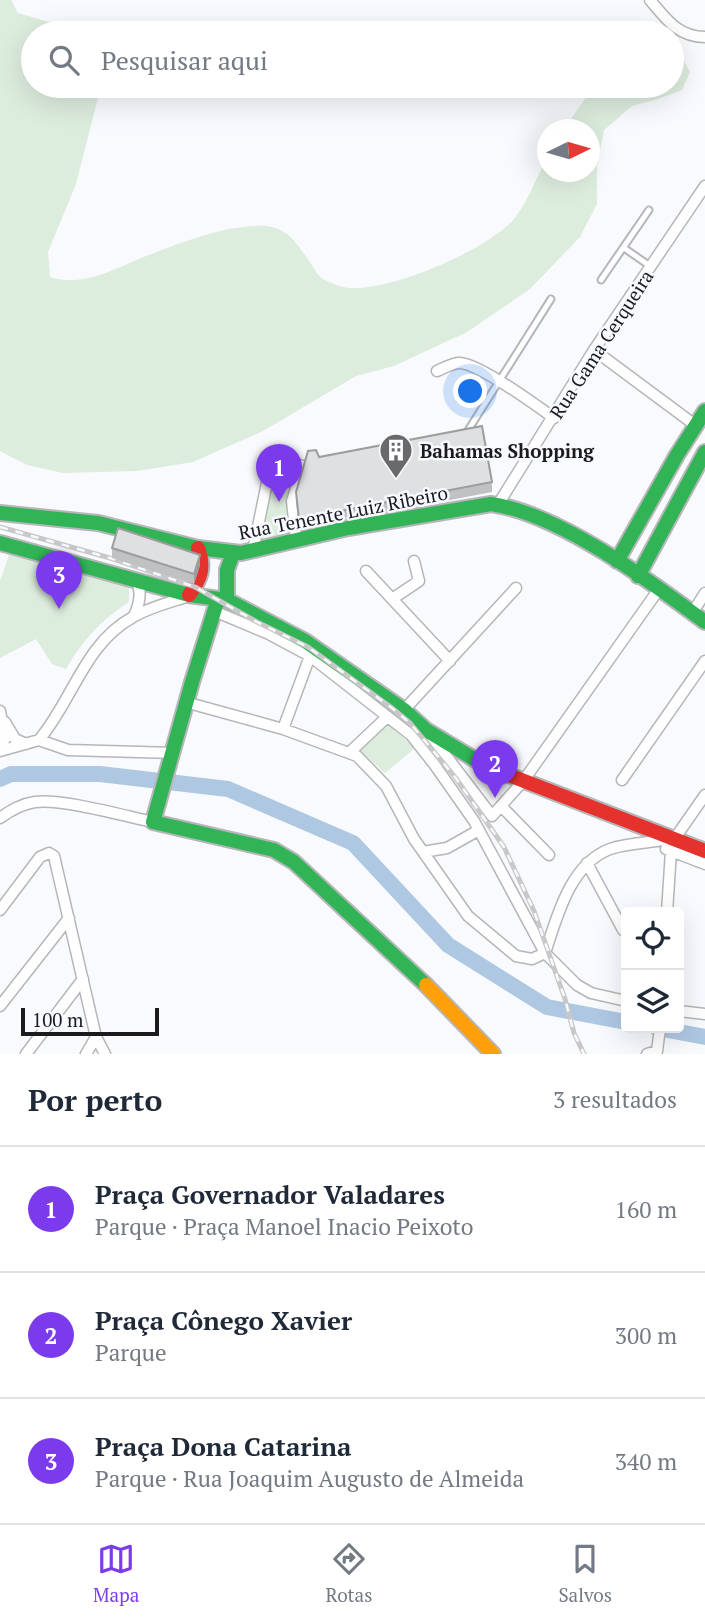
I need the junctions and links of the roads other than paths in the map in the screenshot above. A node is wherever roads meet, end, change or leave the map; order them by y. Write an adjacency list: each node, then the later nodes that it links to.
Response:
1 (650, 0): 2 (street)
2 (668, 21)
3 (684, 33): 4 (street)
4 (705, 37)
5 (705, 186): 8 (street, Rua Gama Cerqueira)
6 (649, 210): 7 (lane)
7 (624, 248): 8 (lane); 9 (lane)
8 (650, 267): 11 (street, Rua Gama Cerqueira)
9 (601, 280)
10 (551, 299): 13 (lane)
11 (594, 351): 15 (street, Rua Gama Cerqueira); 16 (street)
12 (438, 371): 13 (street)
13 (500, 382): 15 (street); 17 (lane)
14 (705, 411): 16 (main road)
15 (554, 418): 19 (street, Rua Gama Cerqueira)
16 (695, 425): 27 (main road)
17 (467, 432)
18 (705, 452): 30 (main road)
19 (499, 503): 21 (main road, Rua Tenente Luiz Ribeiro); 27 (main road, Rua Tenente Luiz Ribeiro)
20 (0, 513): 23 (main road, Rua Tenente Luiz Ribeiro)
21 (296, 538): 24 (main road, Rua Tenente Luiz Ribeiro); 24 (street)
22 (1, 547): 31 (main road)
23 (198, 548): 25 (main road, Rua Tenente Luiz Ribeiro); 35 (main road)
24 (253, 551): 25 (main road, Rua Tenente Luiz Ribeiro)
25 (233, 553): 28 (main road)
26 (414, 561): 36 (street)
27 (617, 561): 30 (main road, Rua Tenente Luiz Ribeiro)
28 (227, 570): 35 (main road); 37 (main road)
29 (366, 571): 36 (street)
30 (638, 576): 33 (main road, Rua Tenente Luiz Ribeiro)
31 (136, 580): 35 (main road); 38 (street)
32 (516, 588): 41 (street)
33 (659, 589): 39 (main road, Rua Tenente Luiz Ribeiro); 57 (street)
34 (705, 593): 39 (street)
35 (189, 595): 37 (main road); 38 (street)
36 (392, 599): 41 (street)
37 (219, 604): 40 (street); 43 (main road); 44 (main road)
38 (134, 616): 47 (street)
39 (699, 617)
40 (310, 656): 46 (street); 48 (street)
41 (450, 661): 44 (street)
42 (705, 661): 58 (street)
43 (186, 702): 48 (street); 56 (main road)
44 (404, 710): 49 (main road)
45 (1, 715): 51 (street); 52 (street)
46 (387, 717): 55 (street); 63 (street)
47 (54, 722): 50 (street); 53 (street)
48 (284, 729): 55 (street)
49 (426, 730): 57 (main road); 60 (street)
50 (38, 740): 51 (street); 53 (street)
51 (26, 744): 54 (street)
52 (0, 746)
53 (68, 750): 56 (street)
54 (0, 751)
55 (350, 752): 66 (street)
56 (172, 760): 62 (main road)
57 (524, 780): 60 (street); 64 (main road)
58 (622, 780)
59 (705, 795): 64 (street)
60 (501, 806): 67 (street)
61 (0, 818): 62 (street)
62 (153, 822): 85 (main road)
63 (479, 830): 66 (street); 74 (street)
64 (673, 844): 65 (main road); 68 (street); 69 (street); 70 (street)
65 (705, 851)
66 (423, 852): 74 (street)
67 (549, 855)
68 (587, 863): 73 (street); 74 (street)
69 (705, 864)
70 (667, 907)
71 (0, 910): 72 (street)
72 (69, 918): 75 (street); 77 (street)
73 (621, 926)
74 (545, 953): 76 (street)
75 (83, 979): 81 (street); 82 (street)
76 (621, 1000)
77 (0, 1006)
78 (684, 1012): 79 (street)
79 (705, 1014)
80 (659, 1033): 86 (street)
81 (96, 1037): 83 (street); 84 (street)
82 (26, 1054)
83 (86, 1054)
84 (104, 1054)
85 (493, 1054)
86 (646, 1054)

